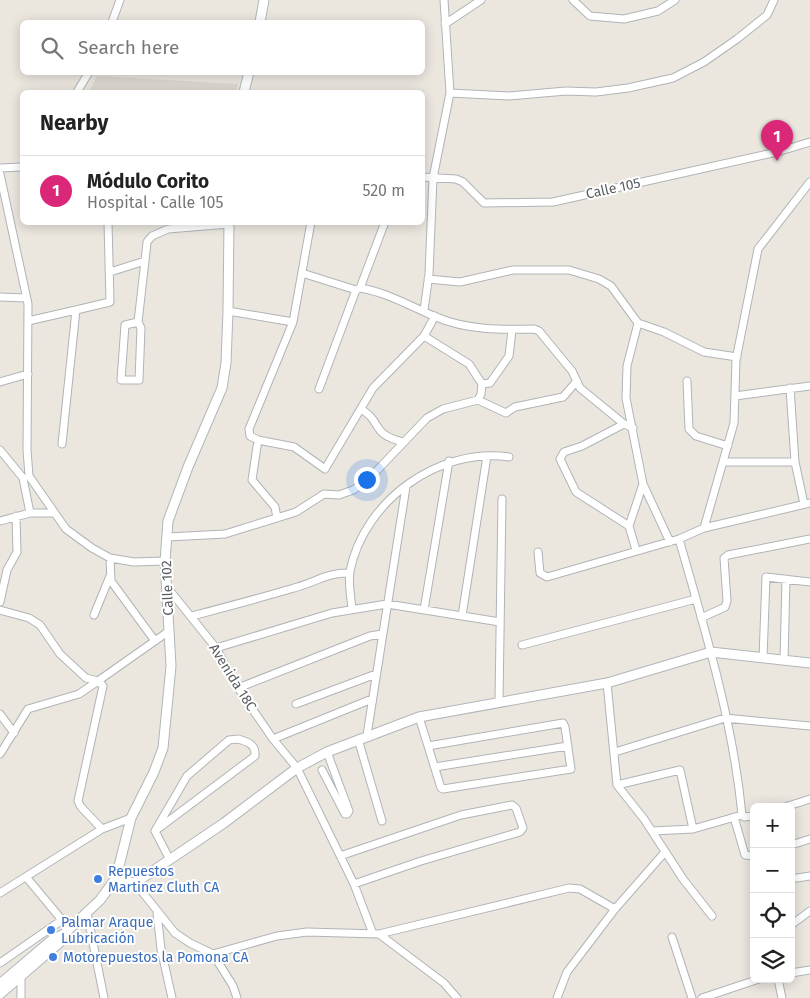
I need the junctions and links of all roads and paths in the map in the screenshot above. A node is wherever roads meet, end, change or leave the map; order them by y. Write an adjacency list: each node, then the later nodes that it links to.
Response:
1 (120, 0): 8 (street)
2 (264, 0): 9 (main road)
3 (444, 0): 10 (street)
4 (481, 0): 10 (street)
5 (573, 0): 6 (street)
6 (675, 0)
7 (774, 0): 15 (street)
8 (113, 20)
9 (260, 20)
10 (445, 24): 15 (street)
11 (87, 75): 13 (street)
12 (248, 75): 14 (main road)
13 (78, 90)
14 (244, 90)
15 (450, 93): 21 (street)
16 (810, 142): 21 (street, Calle 105)
17 (20, 167): 18 (street)
18 (0, 168)
19 (0, 174): 23 (street)
20 (425, 177): 21 (street, Calle 105)
21 (433, 178): 32 (street)
22 (810, 182): 46 (street)
23 (1, 190): 35 (street)
24 (108, 225): 30 (street)
25 (205, 225): 29 (street)
26 (229, 225): 38 (main road, Calle 102)
27 (310, 225): 31 (street)
28 (384, 225): 33 (street)
29 (145, 260): 30 (street); 41 (street)
30 (110, 272): 36 (street)
31 (302, 273): 33 (street); 42 (street)
32 (428, 279): 37 (street); 43 (street)
33 (358, 289): 37 (street); 54 (street)
34 (0, 297): 35 (street)
35 (26, 298): 40 (street)
36 (76, 310): 40 (street); 62 (street)
37 (424, 310): 39 (street)
38 (228, 311): 42 (street); 82 (main road, Calle 102)
39 (435, 316): 44 (street); 45 (street)
40 (28, 321): 47 (street)
41 (138, 322): 41 (street)
42 (293, 322): 60 (street)
43 (638, 323): 46 (street); 59 (street)
44 (512, 330): 50 (street); 51 (street)
45 (424, 336): 51 (street); 57 (street)
46 (737, 357): 55 (street)
47 (28, 374): 49 (street); 70 (street)
48 (687, 381): 63 (street)
49 (0, 382)
50 (577, 382): 56 (street); 58 (street)
51 (482, 384): 56 (street)
52 (810, 386): 53 (street)
53 (790, 388): 55 (street); 69 (street)
54 (319, 389)
55 (735, 396): 63 (street)
56 (478, 400): 61 (street)
57 (361, 409): 60 (street); 61 (street)
58 (624, 424): 59 (street); 80 (street)
59 (633, 428): 71 (street)
60 (258, 440): 78 (street)
61 (403, 442): 78 (street)
62 (62, 444)
63 (728, 446): 68 (street)
64 (0, 450): 70 (street)
65 (486, 456): 66 (street); 67 (street); 103 (street)
66 (509, 457)
67 (449, 461): 72 (street); 100 (street)
68 (723, 462): 69 (street); 81 (street)
69 (795, 462): 74 (street)
70 (26, 477): 75 (street); 76 (street)
71 (643, 484): 80 (street); 85 (street)
72 (406, 487): 90 (street); 97 (street)
73 (502, 499): 105 (street)
74 (807, 504): 81 (street)
75 (30, 513): 76 (street); 77 (street)
76 (55, 513): 88 (street)
77 (16, 516): 79 (street); 96 (street)
78 (277, 518): 82 (street)
79 (0, 521)
80 (629, 526): 86 (street)
81 (704, 528): 83 (street)
82 (168, 537): 89 (main road, Calle 102)
83 (679, 539): 85 (street); 95 (street)
84 (810, 539): 104 (street)
85 (670, 542): 86 (street)
86 (636, 550): 87 (street)
87 (538, 552)
88 (110, 558): 89 (street); 91 (street)
89 (165, 561): 94 (main road, Calle 102)
90 (350, 573): 98 (street); 102 (street)
91 (110, 576): 101 (street); 108 (street)
92 (786, 579): 93 (street); 112 (street); 113 (street)
93 (810, 582)
94 (167, 587): 102 (street, Avenida 18C); 106 (main road, Calle 102)
95 (696, 599): 104 (street); 109 (street)
96 (0, 602)
97 (387, 604): 98 (street); 100 (street); 107 (street)
98 (352, 609): 110 (street)
99 (0, 610): 116 (street)
100 (424, 610): 103 (street)
101 (94, 615)
102 (192, 616): 110 (street, Avenida 18C)
103 (462, 616): 105 (street)
104 (701, 618): 111 (street)
105 (500, 622): 120 (street)
106 (169, 631): 108 (street); 143 (main road, Calle 102)
107 (382, 634): 115 (street); 118 (street)
108 (155, 641): 116 (street)
109 (522, 645)
110 (216, 648): 118 (street, Avenida 18C)
111 (711, 652): 112 (main road); 117 (main road); 124 (street)
112 (763, 658): 113 (main road)
113 (784, 660): 114 (main road)
114 (810, 663)
115 (376, 674): 119 (street); 121 (street)
116 (98, 681): 126 (street); 145 (street)
117 (607, 683): 120 (main road); 132 (street)
118 (238, 688): 128 (street, Avenida 18C)
119 (372, 698): 127 (street); 128 (street)
120 (498, 702): 123 (main road)
121 (296, 704)
122 (0, 714): 126 (street)
123 (420, 717): 127 (main road); 129 (street)
124 (725, 718): 125 (street); 132 (street); 140 (street)
125 (810, 726)
126 (14, 732): 133 (street)
127 (362, 737): 131 (main road); 144 (street)
128 (273, 739): 135 (street, Avenida 18C)
129 (428, 746): 130 (street); 134 (street)
130 (568, 746): 134 (street); 134 (street)
131 (327, 752): 135 (main road); 136 (street)
132 (615, 752): 137 (street)
133 (0, 754)
134 (434, 767)
135 (297, 768): 152 (street, Avenida 18C); 154 (main road)
136 (322, 770)
137 (617, 785): 146 (street); 148 (street)
138 (810, 799): 139 (street)
139 (795, 804)
140 (742, 815): 141 (street); 142 (street)
141 (734, 817): 146 (street); 153 (street)
142 (750, 817)
143 (131, 818): 145 (street); 157 (main road, Calle 102)
144 (382, 821)
145 (102, 828): 156 (street)
146 (692, 829): 148 (street)
147 (155, 831): 147 (street); 154 (street)
148 (652, 831): 151 (street)
149 (810, 839): 150 (street)
150 (795, 843)
151 (665, 852): 162 (street); 166 (street)
152 (340, 856): 160 (street, Avenida 18C); 160 (street)
153 (750, 856)
154 (170, 860): 159 (main road)
155 (810, 876): 158 (street)
156 (26, 878): 161 (street); 167 (street)
157 (116, 878): 159 (main road); 164 (main road, Calle 102)
158 (797, 878)
159 (135, 883): 165 (street)
160 (354, 884): 170 (street, Avenida 18C)
161 (0, 894)
162 (615, 909): 170 (street); 186 (street)
163 (810, 911): 168 (street)
164 (87, 912): 169 (main road, Calle 102); 182 (street)
165 (157, 913): 172 (street); 183 (street)
166 (712, 916)
167 (62, 920): 169 (street); 173 (street)
168 (795, 922)
169 (66, 933): 176 (main road, Calle 102); 179 (main road, Calle 102)
170 (376, 934): 172 (street); 185 (street)
171 (672, 937): 187 (street)
172 (213, 954): 184 (street)
173 (0, 963)
174 (810, 970): 175 (street)
175 (795, 972)
176 (21, 976): 180 (main road, Calle 102); 181 (street)
177 (750, 982): 188 (street)
178 (779, 983): 189 (street)
179 (0, 984)
180 (0, 994)
181 (21, 998)
182 (104, 998)
183 (172, 998)
184 (237, 998)
185 (457, 998)
186 (557, 998)
187 (692, 998)
188 (702, 998)
189 (782, 998)

